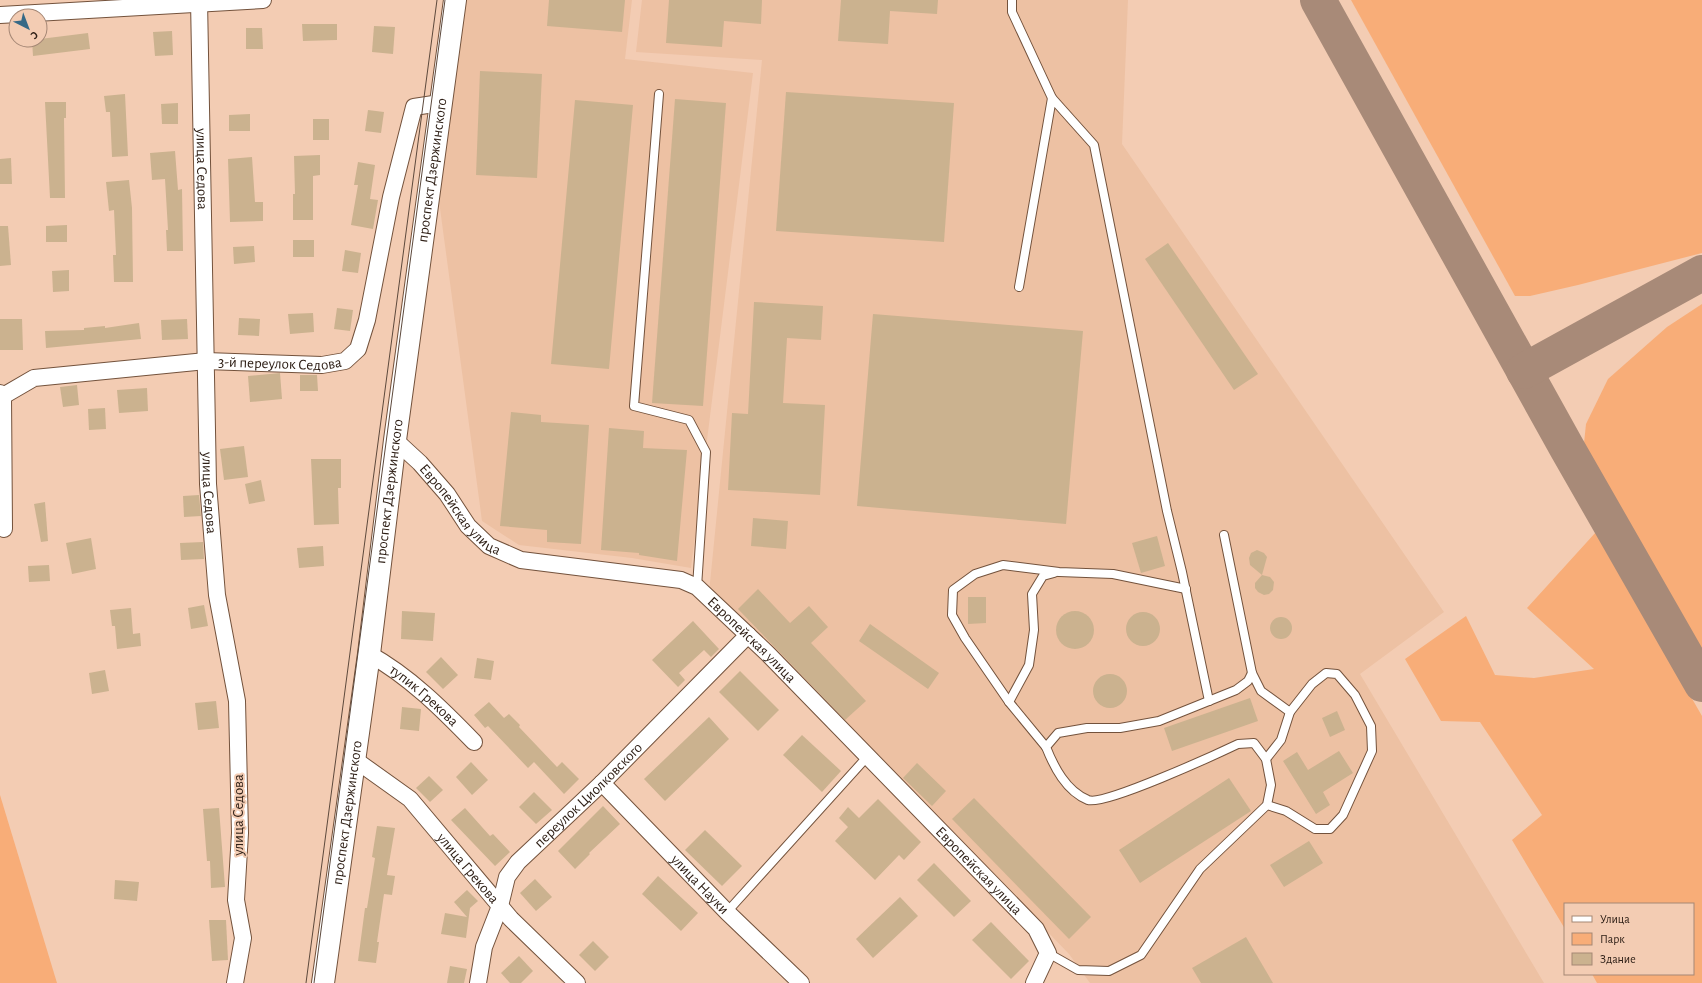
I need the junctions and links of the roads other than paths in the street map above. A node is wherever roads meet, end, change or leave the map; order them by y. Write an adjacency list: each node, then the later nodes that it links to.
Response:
1 (263, 0): 4 (street)
2 (455, 0): 8 (main road, проспект Дзержинского)
3 (1012, 0): 7 (lane)
4 (199, 1): 5 (street); 10 (street, улица Седова)
5 (0, 16)
6 (659, 94): 16 (lane)
7 (1052, 98): 9 (lane); 17 (lane)
8 (440, 103): 10 (street, 3-й переулок Седова); 12 (main road, проспект Дзержинского)
9 (1019, 287)
10 (206, 361): 11 (street, 3-й переулок Седова); 34 (street, улица Седова)
11 (1, 394): 13 (street)
12 (396, 440): 16 (street, Европейская улица); 19 (main road, проспект Дзержинского)
13 (4, 529)
14 (1224, 535): 20 (lane)
15 (1059, 572): 17 (lane); 22 (lane); 22 (lane)
16 (697, 587): 18 (street, Европейская улица)
17 (1186, 589): 21 (lane)
18 (748, 635): 26 (street, Европейская улица); 29 (street, переулок Циолковского)
19 (369, 654): 24 (street, тупик Грекова); 28 (main road, проспект Дзержинского)
20 (1252, 673): 21 (lane); 23 (lane)
21 (1209, 701): 25 (lane)
22 (1009, 702): 25 (lane)
23 (1290, 712): 27 (lane); 30 (lane)
24 (474, 742)
25 (1046, 746): 27 (lane)
26 (868, 757): 32 (lane); 33 (street, Европейская улица)
27 (1266, 759): 30 (lane)
28 (354, 760): 31 (street, улица Грекова); 35 (main road, проспект Дзержинского)
29 (602, 783): 31 (street, переулок Циолковского); 32 (street, улица Науки)
30 (1267, 805): 33 (lane)
31 (500, 906): 36 (street, переулок Циолковского); 37 (street, улица Грекова)
32 (727, 912): 38 (street, улица Науки)
33 (1048, 953): 39 (street)
34 (235, 983)
35 (323, 983)
36 (478, 983)
37 (577, 983)
38 (801, 983)
39 (1034, 983)

